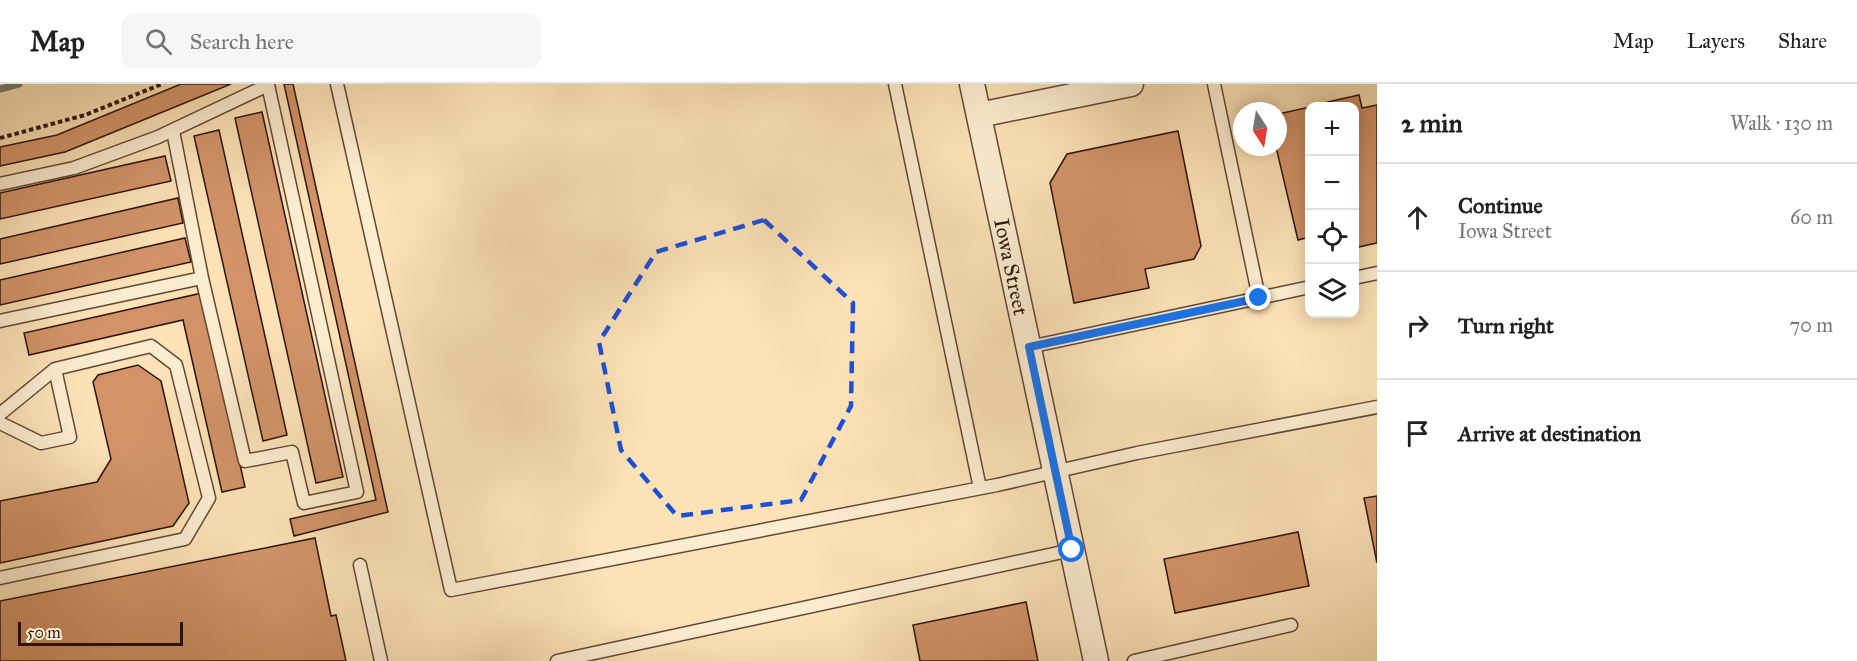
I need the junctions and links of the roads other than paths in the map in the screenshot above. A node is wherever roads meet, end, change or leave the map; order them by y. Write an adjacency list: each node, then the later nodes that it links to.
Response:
1 (337, 84): 21 (lane)
2 (895, 84): 21 (lane)
3 (972, 84): 6 (street, Iowa Street)
4 (1131, 84): 6 (street)
5 (1214, 84): 13 (lane)
6 (979, 115): 15 (street, Iowa Street)
7 (173, 131): 8 (lane); 11 (lane); 11 (lane)
8 (0, 184)
9 (1377, 273): 10 (lane)
10 (1359, 277)
11 (202, 278): 14 (lane)
12 (1305, 288): 13 (lane)
13 (1259, 298): 15 (lane)
14 (0, 321)
15 (1029, 347): 20 (street, Iowa Street)
16 (56, 369): 18 (lane); 19 (lane); 24 (lane)
17 (1377, 407): 20 (lane)
18 (0, 414)
19 (0, 423)
20 (1055, 472): 21 (lane); 22 (street, Iowa Street)
21 (980, 488)
22 (1072, 550): 27 (lane); 28 (street, Iowa Street)
23 (360, 565): 26 (lane)
24 (0, 578)
25 (1291, 625): 29 (lane)
26 (381, 661)
27 (557, 661)
28 (1096, 661)
29 (1134, 661)

